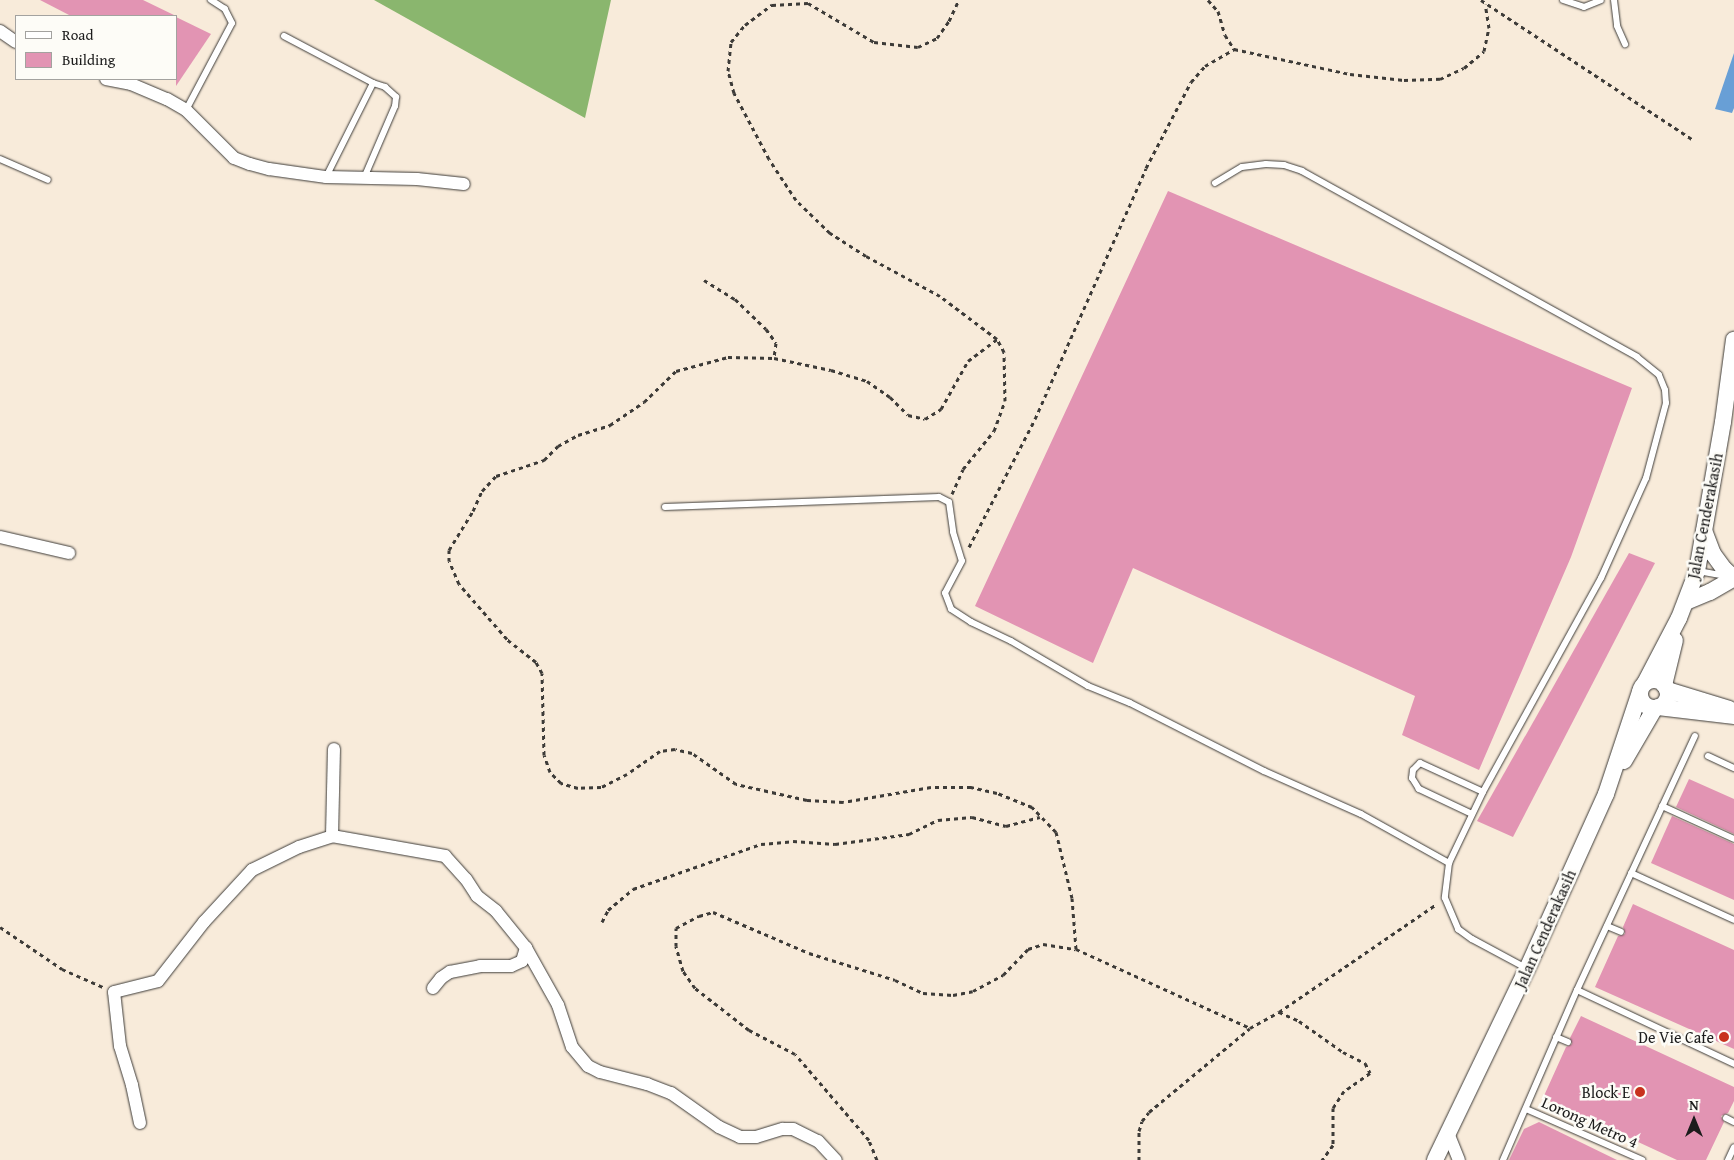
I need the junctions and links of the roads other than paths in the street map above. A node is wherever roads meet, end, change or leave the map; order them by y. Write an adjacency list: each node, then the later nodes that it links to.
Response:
1 (211, 0): 11 (lane)
2 (1563, 0): 3 (lane)
3 (1601, 0)
4 (1614, 0): 8 (lane)
5 (0, 31): 7 (street)
6 (284, 36): 10 (lane)
7 (15, 41)
8 (1625, 44)
9 (111, 80): 11 (street)
10 (373, 83): 13 (lane); 14 (lane)
11 (186, 110): 13 (street)
12 (0, 159): 15 (lane)
13 (326, 177): 14 (street)
14 (364, 178): 17 (street)
15 (48, 180)
16 (1215, 183): 37 (lane)
17 (464, 184)
18 (1734, 340): 19 (street, Jalan Cenderakasih)
19 (1731, 382): 21 (street, Jalan Cenderakasih)
20 (665, 507): 43 (lane)
21 (1704, 530): 24 (street, Jalan Cenderakasih); 25 (street)
22 (0, 537): 23 (street)
23 (69, 553)
24 (1697, 571): 25 (lane); 26 (street, Jalan Cenderakasih)
25 (1734, 578): 26 (street)
26 (1686, 602): 27 (street, Jalan Cenderakasih)
27 (1679, 618): 28 (street, Jalan Cenderakasih); 29 (street)
28 (1642, 688): 29 (street); 30 (street); 38 (street, Jalan Cenderakasih)
29 (1666, 688): 30 (street); 31 (street)
30 (1656, 708): 32 (street); 38 (street)
31 (1734, 711)
32 (1734, 716)
33 (1695, 736): 39 (lane)
34 (334, 749): 41 (street)
35 (1708, 756): 36 (lane)
36 (1734, 768)
37 (1483, 792): 40 (lane); 40 (lane)
38 (1606, 794): 49 (street, Jalan Cenderakasih)
39 (1662, 806): 42 (lane); 44 (lane)
40 (1472, 814): 43 (lane)
41 (332, 836): 48 (street); 58 (street)
42 (1734, 839)
43 (1449, 863): 49 (lane)
44 (1631, 872): 45 (lane); 46 (lane)
45 (1734, 920)
46 (1607, 926): 47 (lane); 51 (lane)
47 (1621, 932)
48 (526, 948): 50 (street); 61 (street)
49 (1527, 969): 59 (street, Jalan Cenderakasih)
50 (433, 988)
51 (1577, 990): 52 (lane); 54 (lane)
52 (1556, 1037): 53 (lane); 55 (lane)
53 (1568, 1042)
54 (1734, 1064)
55 (1526, 1109): 64 (lane); 65 (lane, Lorong Metro 4)
56 (1726, 1118): 57 (lane)
57 (1734, 1122)
58 (140, 1123)
59 (1448, 1133): 62 (street, Jalan Cenderakasih); 63 (street)
60 (1734, 1147): 66 (lane)
61 (836, 1160)
62 (1435, 1160)
63 (1459, 1160)
64 (1504, 1160)
65 (1642, 1160)
66 (1728, 1160)

